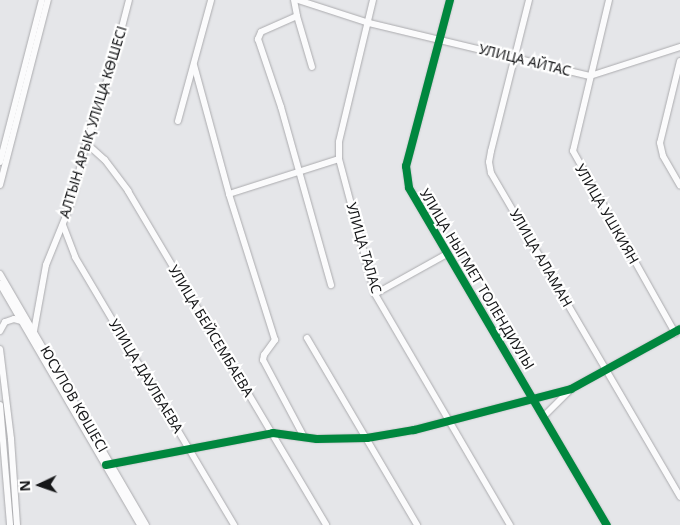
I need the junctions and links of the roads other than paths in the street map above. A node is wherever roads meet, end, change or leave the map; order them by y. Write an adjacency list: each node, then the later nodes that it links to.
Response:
1 (42, 0): 23 (street)
2 (48, 0): 25 (street)
3 (130, 0): 21 (street, АЛТЫН АРЫҚ УЛИЦА КӨШЕСІ)
4 (211, 0): 17 (street)
5 (294, 0): 11 (street)
6 (298, 0): 12 (street, УЛИЦА АЙТАС)
7 (374, 0): 12 (street, УЛИЦА ТАЛАС)
8 (450, 0): 13 (street, УЛИЦА НЫГМЕТ ТОЛЕНДИУЛЫ)
9 (529, 0): 15 (street, УЛИЦА АЛАМАН)
10 (609, 0): 19 (street, УЛИЦА УШКИЯН)
11 (297, 16): 18 (street); 24 (street)
12 (369, 22): 13 (street, УЛИЦА АЙТАС); 22 (street, УЛИЦА ТАЛАС)
13 (440, 38): 15 (street, УЛИЦА АЙТАС); 29 (street, УЛИЦА НЫГМЕТ ТОЛЕНДИУЛЫ)
14 (680, 47): 19 (street, УЛИЦА АЙТАС)
15 (514, 57): 19 (street, УЛИЦА АЙТАС); 40 (street, УЛИЦА АЛАМАН)
16 (680, 61): 26 (street)
17 (194, 65): 20 (street); 27 (street)
18 (312, 67)
19 (590, 76): 37 (street, УЛИЦА УШКИЯН)
20 (178, 121)
21 (86, 143): 28 (street, АЛТЫН АРЫҚ УЛИЦА КӨШЕСІ); 46 (street, УЛИЦА БЕЙСЕМБАЕВА)
22 (339, 159): 24 (street); 33 (street, УЛИЦА ТАЛАС)
23 (0, 162)
24 (298, 172): 27 (street); 32 (street)
25 (0, 185)
26 (680, 185)
27 (229, 194): 47 (street)
28 (63, 225): 36 (street, АЛТЫН АРЫҚ УЛИЦА КӨШЕСІ); 49 (street, УЛИЦА ДАУЛБАЕВА)
29 (447, 254): 33 (street); 42 (street, УЛИЦА НЫГМЕТ ТОЛЕНДИУЛЫ)
30 (0, 274): 36 (street, ЮСУПОВ КӨШЕСІ)
31 (0, 284): 34 (street, ЮСУПОВ КӨШЕСІ)
32 (331, 284)
33 (375, 294): 45 (street, УЛИЦА ТАЛАС)
34 (21, 321): 35 (street); 50 (street, ЮСУПОВ КӨШЕСІ)
35 (0, 331)
36 (34, 331): 50 (street, ЮСУПОВ КӨШЕСІ)
37 (677, 331): 40 (street)
38 (307, 338): 48 (street)
39 (0, 349): 43 (street)
40 (607, 371): 41 (street); 51 (street, УЛИЦА АЛАМАН)
41 (571, 389): 42 (street); 44 (street)
42 (532, 398): 44 (street, УЛИЦА НЫГМЕТ ТОЛЕНДИУЛЫ); 45 (street)
43 (2, 404): 52 (street); 53 (street)
44 (544, 416): 60 (street, УЛИЦА НЫГМЕТ ТОЛЕНДИУЛЫ)
45 (448, 421): 48 (street); 59 (street, УЛИЦА ТАЛАС)
46 (273, 433): 47 (street); 49 (street); 57 (street, УЛИЦА БЕЙСЕМБАЕВА)
47 (304, 437): 48 (street)
48 (367, 438): 58 (street)
49 (189, 448): 50 (street); 56 (street, УЛИЦА ДАУЛБАЕВА)
50 (109, 464): 54 (street, ЮСУПОВ КӨШЕСІ); 55 (street, ЮСУПОВ КӨШЕСІ)
51 (680, 497)
52 (10, 525)
53 (17, 525)
54 (140, 525)
55 (146, 525)
56 (234, 525)
57 (326, 525)
58 (417, 525)
59 (510, 525)
60 (607, 525)

